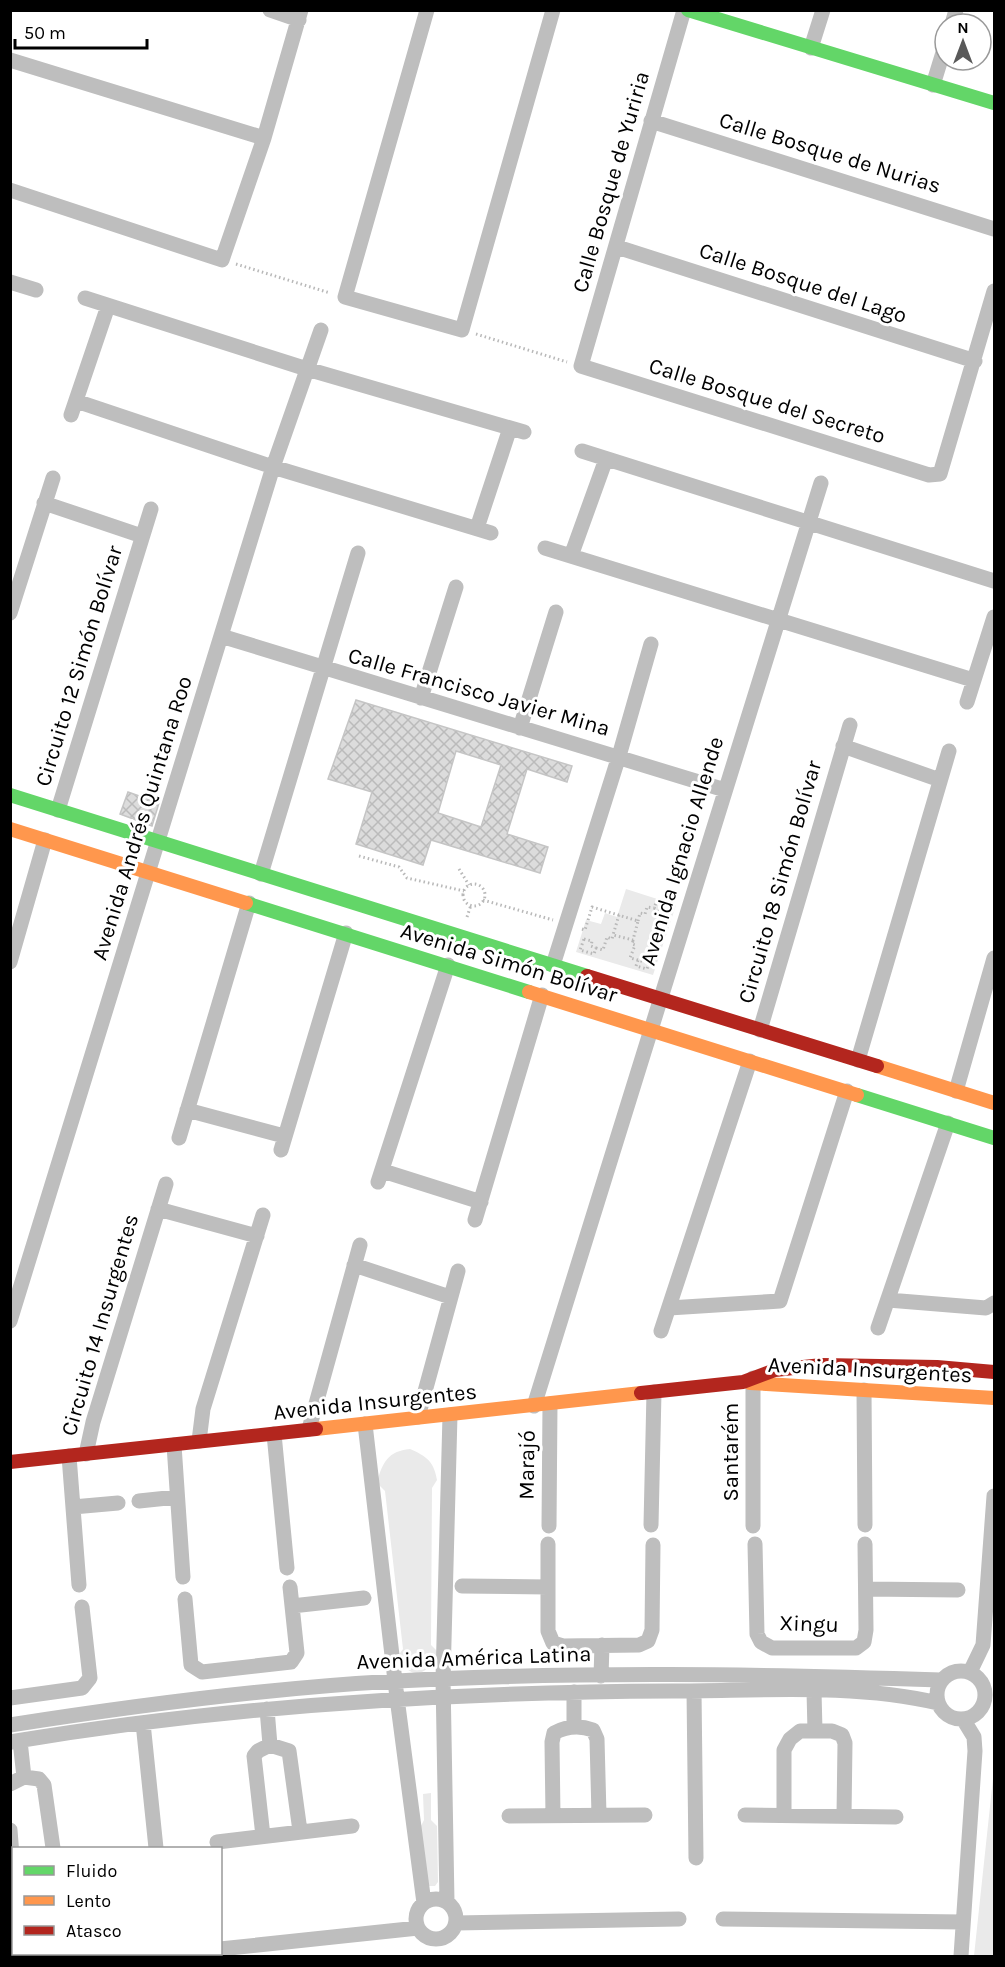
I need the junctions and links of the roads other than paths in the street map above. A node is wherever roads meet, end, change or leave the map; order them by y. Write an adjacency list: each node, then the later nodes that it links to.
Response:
1 (270, 10): 6 (street)
2 (428, 10): 3 (street)
3 (553, 10)
4 (686, 10): 7 (main road); 12 (street, Calle Bosque de Yuriria)
5 (823, 10): 7 (street)
6 (300, 15): 13 (street)
7 (811, 48): 10 (main road)
8 (10, 60): 13 (street)
9 (937, 72): 10 (street)
10 (933, 85): 11 (main road)
11 (994, 103)
12 (651, 121): 15 (street, Calle Bosque de Nurias); 16 (street, Calle Bosque de Yuriria)
13 (264, 138): 14 (street)
14 (10, 190)
15 (994, 229)
16 (617, 248): 23 (street, Calle Bosque del Lago); 24 (street, Calle Bosque de Yuriria)
17 (10, 282): 18 (street)
18 (36, 290)
19 (994, 291): 23 (street)
20 (85, 298): 21 (street)
21 (108, 306): 25 (street); 28 (street)
22 (321, 330): 25 (street, Avenida Andrés Quintana Roo)
23 (975, 361): 24 (street, Calle Bosque del Secreto)
24 (581, 366)
25 (307, 369): 28 (street, Avenida Andrés Quintana Roo); 28 (street)
26 (582, 451): 27 (street)
27 (606, 459): 33 (street); 37 (street)
28 (273, 467): 44 (street, Avenida Andrés Quintana Roo)
29 (53, 478): 31 (street)
30 (821, 483): 33 (street, Avenida Ignacio Allende)
31 (44, 503): 34 (street, Circuito 12 Simón Bolívar); 41 (street)
32 (151, 509): 34 (street, Circuito 12 Simón Bolívar)
33 (809, 521): 38 (street); 43 (street, Avenida Ignacio Allende)
34 (142, 536): 58 (street, Circuito 12 Simón Bolívar)
35 (544, 548): 37 (street)
36 (358, 553): 46 (street)
37 (571, 556): 43 (street)
38 (994, 581)
39 (456, 587): 48 (street)
40 (556, 612): 51 (street)
41 (10, 613)
42 (994, 617): 47 (street)
43 (778, 619): 47 (street); 56 (street, Avenida Ignacio Allende)
44 (221, 636): 46 (street, Calle Francisco Javier Mina); 61 (street, Avenida Andrés Quintana Roo)
45 (651, 644): 54 (street)
46 (322, 669): 48 (street, Calle Francisco Javier Mina); 63 (street)
47 (973, 680): 49 (street)
48 (421, 698): 51 (street, Calle Francisco Javier Mina)
49 (966, 702)
50 (850, 725): 52 (street, Circuito 18 Simón Bolívar)
51 (520, 728): 54 (street, Calle Francisco Javier Mina)
52 (843, 746): 55 (street, Circuito 18 Simón Bolívar); 74 (street, Circuito 18 Simón Bolívar)
53 (949, 751): 55 (street)
54 (620, 756): 56 (street, Calle Francisco Javier Mina); 70 (street)
55 (940, 780): 75 (street)
56 (725, 790): 72 (street, Avenida Ignacio Allende)
57 (10, 795): 58 (main road, Avenida Simón Bolívar)
58 (58, 810): 61 (main road, Avenida Simón Bolívar)
59 (10, 829): 60 (main road, Avenida Simón Bolívar)
60 (45, 840): 62 (main road, Avenida Simón Bolívar); 68 (street)
61 (157, 842): 62 (street, Avenida Andrés Quintana Roo); 63 (main road, Avenida Simón Bolívar)
62 (149, 872): 64 (main road, Avenida Simón Bolívar); 97 (street, Avenida Andrés Quintana Roo)
63 (261, 874): 66 (main road, Avenida Simón Bolívar)
64 (249, 903): 65 (main road, Avenida Simón Bolívar); 80 (street)
65 (346, 933): 66 (main road, Avenida Simón Bolívar); 80 (street)
66 (404, 935): 69 (main road, Avenida Simón Bolívar); 70 (main road, Avenida Simón Bolívar)
67 (994, 958): 78 (street)
68 (10, 962)
69 (448, 965): 71 (main road, Avenida Simón Bolívar); 85 (street)
70 (553, 965): 72 (main road, Avenida Simón Bolívar)
71 (542, 995): 73 (main road, Avenida Simón Bolívar); 85 (street)
72 (660, 999): 73 (street, Avenida Ignacio Allende); 74 (main road, Avenida Simón Bolívar)
73 (650, 1029): 76 (main road, Avenida Simón Bolívar); 106 (street, Avenida Ignacio Allende)
74 (760, 1030): 75 (main road, Avenida Simón Bolívar)
75 (858, 1060): 78 (main road, Avenida Simón Bolívar)
76 (750, 1061): 77 (main road, Avenida Simón Bolívar); 96 (street)
77 (847, 1091): 81 (main road, Avenida Simón Bolívar); 96 (street)
78 (956, 1091): 79 (main road, Avenida Simón Bolívar)
79 (994, 1103)
80 (187, 1110): 82 (street)
81 (948, 1123): 83 (main road, Avenida Simón Bolívar); 94 (street)
82 (178, 1138)
83 (994, 1138)
84 (166, 1184): 86 (street, Circuito 14 Insurgentes)
85 (481, 1202): 88 (street)
86 (158, 1209): 89 (street, Circuito 14 Insurgentes); 114 (street, Circuito 14 Insurgentes)
87 (263, 1215): 89 (street)
88 (475, 1220)
89 (257, 1236): 112 (street)
90 (360, 1245): 91 (street)
91 (354, 1266): 93 (street); 110 (street)
92 (458, 1271): 93 (street)
93 (450, 1297): 108 (street)
94 (888, 1300): 95 (street); 98 (street)
95 (994, 1303)
96 (669, 1308): 99 (street)
97 (10, 1322)
98 (878, 1328)
99 (660, 1331)
100 (994, 1372): 101 (main road, Avenida Insurgentes)
101 (750, 1381): 102 (main road, Avenida Insurgentes); 103 (main road, Avenida Insurgentes); 125 (street, Santarém)
102 (864, 1390): 104 (main road, Avenida Insurgentes); 123 (street)
103 (654, 1392): 105 (main road, Avenida Insurgentes); 122 (street)
104 (994, 1398)
105 (550, 1404): 106 (main road, Avenida Insurgentes); 124 (street, Marajó)
106 (534, 1406): 107 (main road, Avenida Insurgentes)
107 (450, 1415): 108 (main road, Avenida Insurgentes); 148 (street)
108 (418, 1418): 109 (main road, Avenida Insurgentes)
109 (365, 1424): 110 (main road, Avenida Insurgentes); 150 (street)
110 (309, 1429): 111 (main road, Avenida Insurgentes)
111 (274, 1434): 112 (main road, Avenida Insurgentes); 130 (street)
112 (199, 1441): 113 (main road, Avenida Insurgentes)
113 (174, 1444): 114 (main road, Avenida Insurgentes); 118 (street)
114 (86, 1454): 115 (main road, Avenida Insurgentes)
115 (69, 1456): 116 (main road, Avenida Insurgentes); 121 (street)
116 (10, 1462)
117 (994, 1496): 145 (street)
118 (177, 1497): 119 (street); 131 (street)
119 (139, 1501)
120 (118, 1503): 121 (street)
121 (73, 1507): 132 (street)
122 (651, 1525)
123 (866, 1525)
124 (549, 1526)
125 (753, 1526)
126 (548, 1544): 135 (street)
127 (755, 1544): 143 (street, Xingu)
128 (866, 1544): 136 (street, Xingu)
129 (653, 1545): 142 (street)
130 (287, 1568)
131 (183, 1577)
132 (79, 1586)
133 (462, 1586): 135 (street)
134 (290, 1587): 140 (street)
135 (548, 1587): 142 (street)
136 (866, 1589): 137 (street); 143 (street, Xingu)
137 (958, 1590)
138 (364, 1598): 140 (street)
139 (184, 1599): 144 (street)
140 (292, 1606): 144 (street)
141 (82, 1607): 154 (street)
142 (602, 1645): 146 (street)
143 (804, 1648): 147 (street)
144 (250, 1667): 155 (street)
145 (970, 1672): 149 (street, Avenida América Latina); 161 (street)
146 (601, 1676): 147 (street, Avenida América Latina); 148 (street, Avenida América Latina)
147 (804, 1676): 149 (street, Avenida América Latina)
148 (443, 1679): 150 (street, Avenida América Latina); 156 (street)
149 (941, 1680): 159 (street)
150 (395, 1681): 155 (street, Avenida América Latina); 158 (street)
151 (694, 1691): 152 (street, Avenida América Latina); 153 (street, Avenida América Latina); 185 (street)
152 (814, 1691): 159 (street, Avenida América Latina); 166 (street)
153 (574, 1692): 156 (street, Avenida América Latina); 165 (street)
154 (34, 1695): 157 (street); 162 (street)
155 (252, 1695): 162 (street, Avenida América Latina)
156 (444, 1695): 158 (street, Avenida América Latina); 187 (street)
157 (10, 1698)
158 (397, 1698): 160 (street, Avenida América Latina); 188 (street)
159 (938, 1703): 161 (street, Avenida América Latina)
160 (267, 1709): 163 (street, Avenida América Latina); 168 (street)
161 (963, 1719): 191 (street)
162 (40, 1721): 164 (street, Avenida América Latina)
163 (143, 1723): 167 (street, Avenida América Latina); 184 (street)
164 (10, 1725)
165 (574, 1727): 170 (street); 175 (street)
166 (815, 1731): 173 (street); 176 (street)
167 (15, 1741): 169 (street)
168 (270, 1745): 180 (street); 181 (street)
169 (17, 1780): 183 (street)
170 (598, 1815): 171 (street); 175 (street)
171 (645, 1815)
172 (745, 1815): 173 (street)
173 (784, 1815): 176 (street)
174 (509, 1816): 175 (street)
175 (553, 1816)
176 (844, 1816): 177 (street)
177 (896, 1816)
178 (352, 1826): 180 (street)
179 (10, 1830): 186 (street)
180 (300, 1831): 181 (street)
181 (262, 1836): 182 (street)
182 (217, 1842)
183 (53, 1847)
184 (156, 1847)
185 (696, 1858)
186 (12, 1868)
187 (447, 1902): 188 (street); 192 (street)
188 (424, 1903): 193 (street)
189 (679, 1919): 192 (street)
190 (723, 1919): 191 (street)
191 (963, 1922): 195 (street)
192 (456, 1923): 193 (street)
193 (418, 1928): 194 (street)
194 (222, 1949)
195 (961, 1956)

